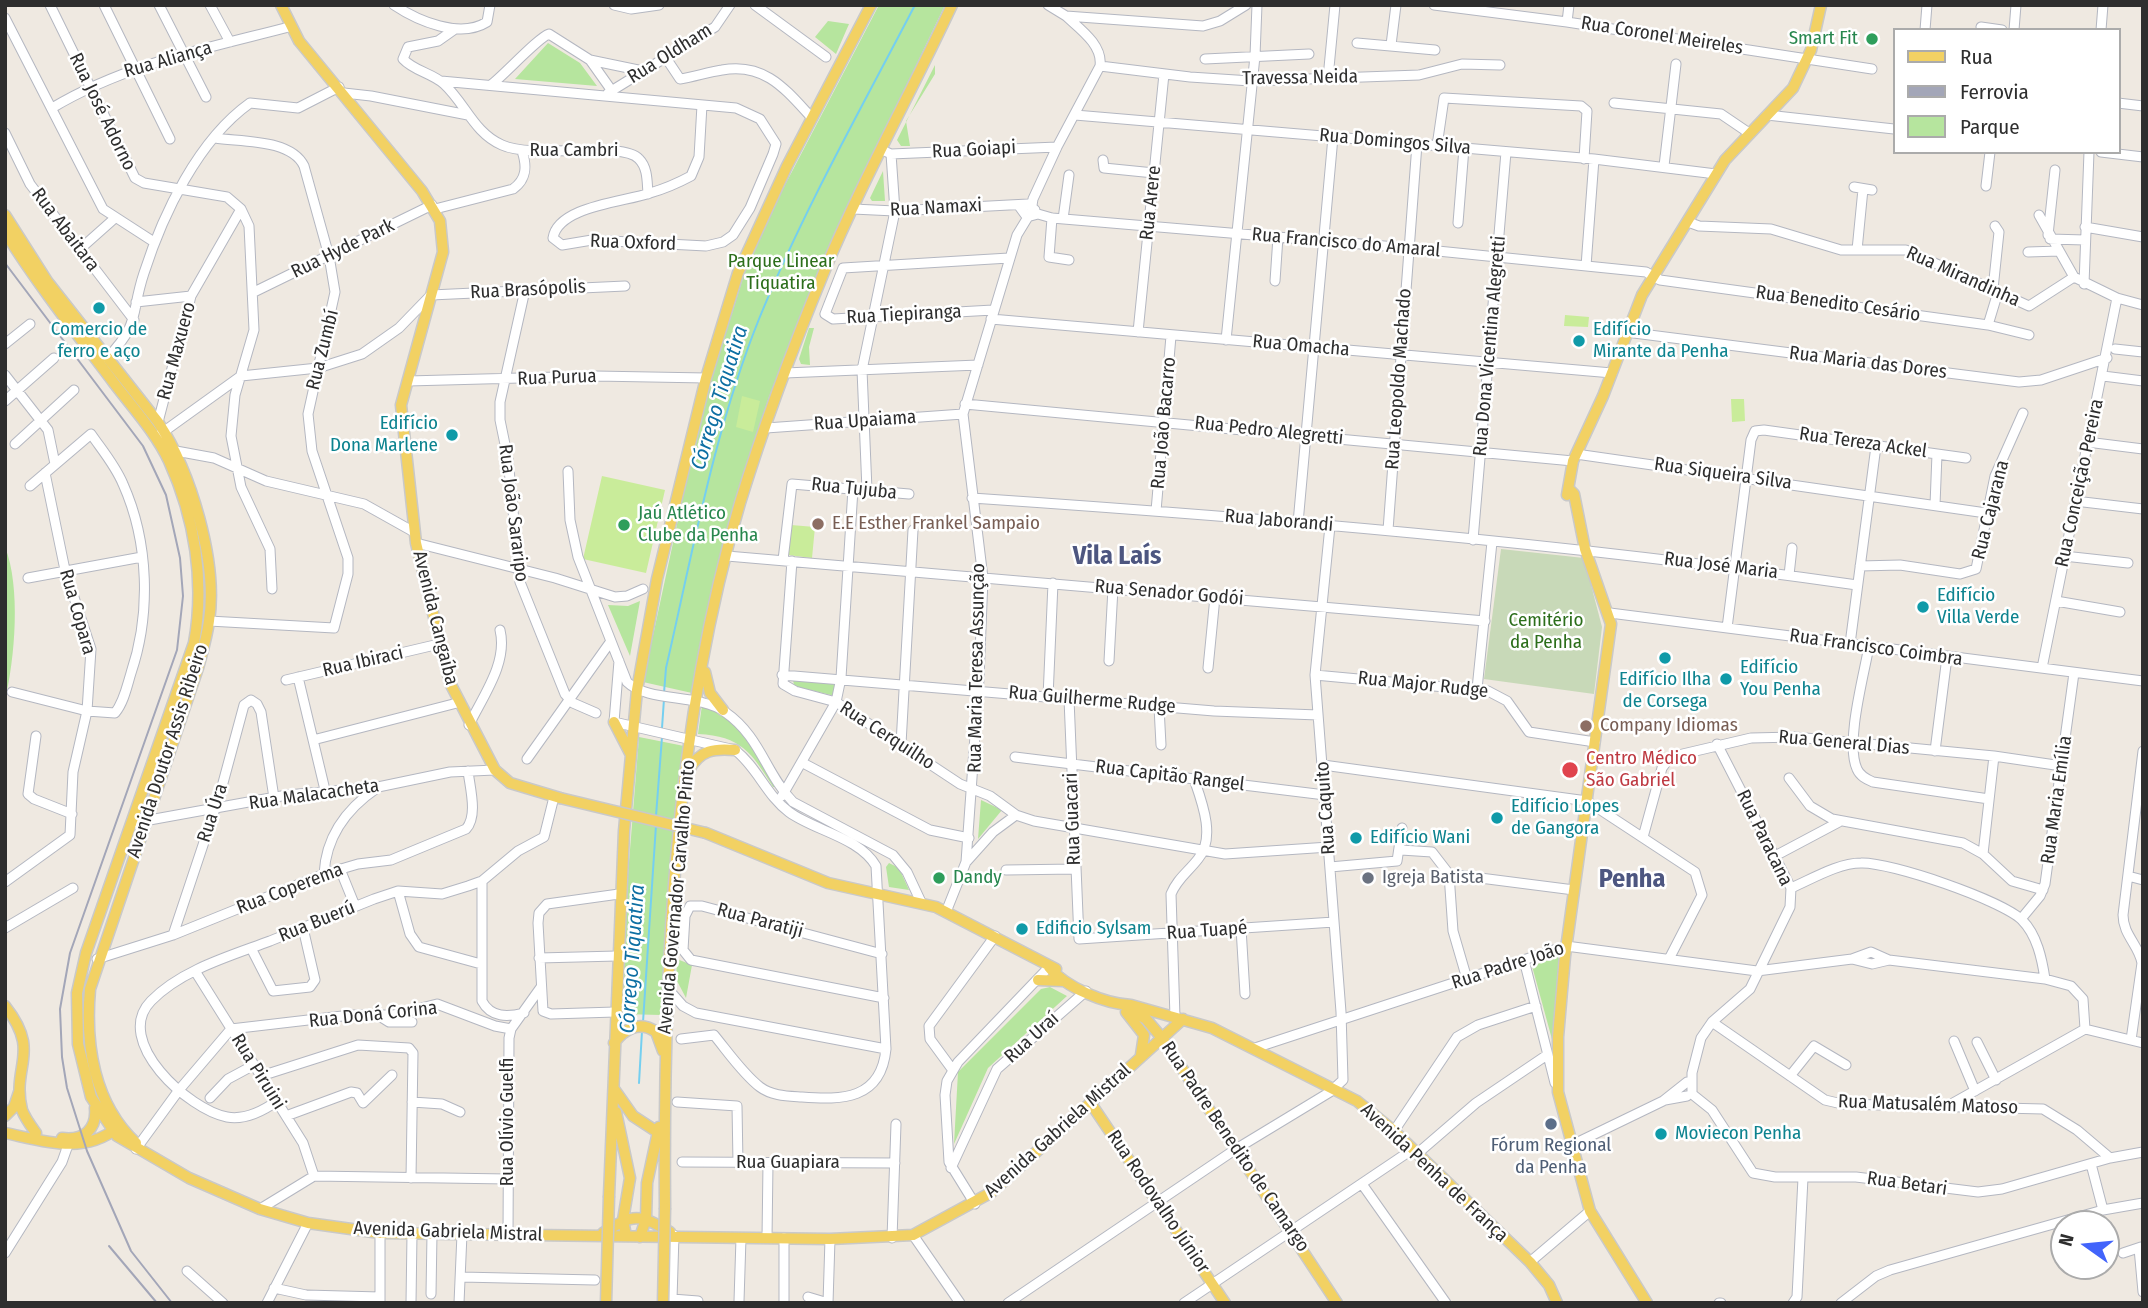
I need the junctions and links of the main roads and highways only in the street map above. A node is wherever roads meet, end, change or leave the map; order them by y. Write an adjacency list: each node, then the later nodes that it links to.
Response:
1 (281, 5): 16 (main road, Avenida Cangaíba, bridge)
2 (871, 5): 12 (main road)
3 (952, 5): 8 (main road, Avenida Governador Carvalho Pinto)
4 (1821, 5): 53 (main road)
5 (5, 215): 7 (main road, Avenida Doutor Assis Ribeiro)
6 (5, 232): 7 (main road, Avenida Doutor Assis Ribeiro)
7 (159, 430): 14 (main road, Avenida Doutor Assis Ribeiro); 15 (main road, Avenida Doutor Assis Ribeiro)
8 (704, 658): 9 (main road); 13 (main road, Avenida Governador Carvalho Pinto)
9 (723, 710)
10 (614, 722): 12 (main road)
11 (735, 750): 13 (main road)
12 (630, 753): 25 (main road)
13 (686, 775): 27 (main road, Avenida Governador Carvalho Pinto)
14 (86, 953): 15 (main road); 19 (main road, Avenida Doutor Assis Ribeiro)
15 (97, 959): 19 (main road, Avenida Doutor Assis Ribeiro)
16 (1049, 967): 18 (main road); 20 (main road)
17 (1038, 980): 18 (main road)
18 (1065, 981): 20 (main road)
19 (84, 988): 30 (main road, Avenida Doutor Assis Ribeiro); 33 (main road, Avenida Doutor Assis Ribeiro)
20 (1086, 991): 21 (main road)
21 (1119, 1004): 23 (main road); 24 (main road, Rua Padre Benedito de Camargo); 26 (main road)
22 (5, 1006): 28 (main road)
23 (1179, 1018): 24 (main road, Avenida Gabriela Mistral); 52 (main road, Avenida Penha de França)
24 (1162, 1038): 26 (main road, Avenida Gabriela Mistral); 51 (main road, Rua Padre Benedito de Camargo)
25 (614, 1043): 27 (main road); 29 (main road)
26 (1140, 1058): 31 (main road, Avenida Gabriela Mistral)
27 (666, 1060): 36 (main road, Avenida Governador Carvalho Pinto)
28 (22, 1082): 32 (main road); 35 (main road)
29 (614, 1094): 36 (main road); 43 (main road); 48 (main road, bridge)
30 (94, 1102): 33 (main road, Avenida Doutor Assis Ribeiro); 35 (main road)
31 (1090, 1102): 44 (main road, Avenida Gabriela Mistral); 50 (main road, Rua Rodovalho Júnior)
32 (5, 1116)
33 (116, 1129): 37 (main road); 40 (main road, Avenida Gabriela Mistral); 41 (main road, Avenida Gabriela Mistral)
34 (5, 1130): 35 (main road); 39 (main road)
35 (36, 1133)
36 (661, 1134): 42 (main road); 49 (main road, Avenida Governador Carvalho Pinto, bridge)
37 (96, 1140): 39 (main road); 40 (main road)
38 (5, 1141): 39 (main road)
39 (55, 1143)
40 (126, 1143): 41 (main road, Avenida Gabriela Mistral)
41 (140, 1149): 45 (main road, Avenida Gabriela Mistral)
42 (646, 1219): 43 (main road); 44 (main road, Avenida Gabriela Mistral); 47 (main road)
43 (623, 1220): 45 (main road); 46 (main road)
44 (674, 1235): 47 (main road, Avenida Gabriela Mistral)
45 (598, 1236): 46 (main road, Avenida Gabriela Mistral)
46 (626, 1236): 47 (main road, Avenida Gabriela Mistral)
47 (640, 1237)
48 (606, 1303)
49 (663, 1303)
50 (1225, 1303)
51 (1337, 1303)
52 (1557, 1303)
53 (1647, 1303)

